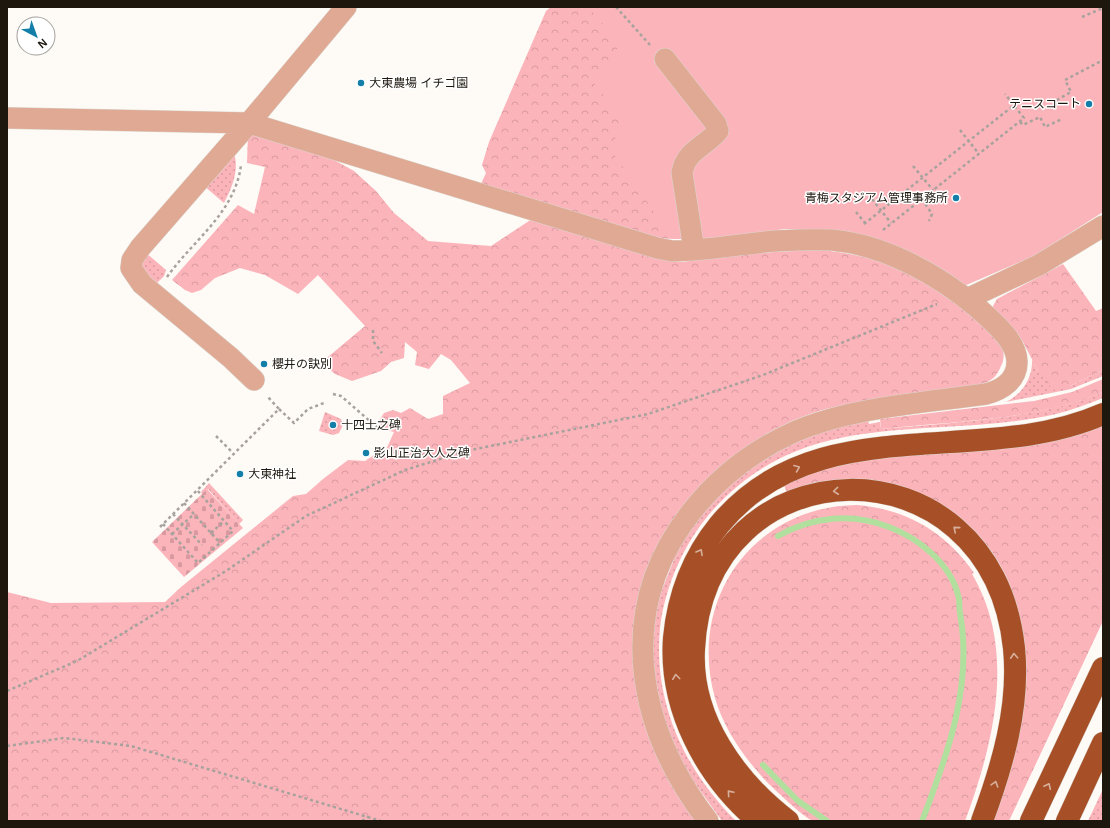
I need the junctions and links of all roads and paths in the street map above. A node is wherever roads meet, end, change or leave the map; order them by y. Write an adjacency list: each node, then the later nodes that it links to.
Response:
1 (346, 7): 14 (street)
2 (616, 7): 5 (path)
3 (1103, 8): 4 (path)
4 (1082, 17)
5 (664, 59): 31 (street)
6 (1103, 60): 10 (path)
7 (1005, 94): 9 (path)
8 (1018, 102): 9 (path)
9 (1014, 105): 13 (path); 16 (path)
10 (1055, 106)
11 (7, 118): 14 (street)
12 (1062, 119): 13 (path)
13 (1020, 122): 17 (path)
14 (243, 130): 31 (street); 32 (path); 32 (street)
15 (960, 130): 16 (path)
16 (969, 141): 17 (path); 19 (path)
17 (979, 154): 20 (path)
18 (913, 166): 19 (path)
19 (922, 177): 20 (path); 23 (path)
20 (933, 190): 22 (path)
21 (872, 199): 23 (path)
22 (922, 199): 25 (path); 27 (path)
23 (881, 210): 27 (path); 28 (path)
24 (856, 212): 26 (path)
25 (929, 221)
26 (863, 222)
27 (891, 223): 30 (path)
28 (862, 225)
29 (1103, 226): 33 (street)
30 (882, 231)
31 (694, 250): 33 (street)
32 (153, 293): 36 (street)
33 (967, 299): 58 (path); 64 (street)
34 (373, 330): 35 (path)
35 (382, 353)
36 (254, 380)
37 (333, 394): 42 (path)
38 (324, 402): 40 (path)
39 (274, 403): 40 (path)
40 (279, 408): 44 (path)
41 (1103, 414): 65 (highway, one-way to 41)
42 (379, 429)
43 (216, 436): 44 (path)
44 (233, 453): 45 (path)
45 (196, 490): 46 (path); 49 (path)
46 (184, 503): 47 (path); 48 (path)
47 (174, 514): 50 (path); 51 (path)
48 (194, 514): 51 (path); 53 (path)
49 (224, 521): 53 (path); 55 (path)
50 (163, 524): 52 (path); 54 (path)
51 (183, 524): 54 (path); 56 (path)
52 (160, 528)
53 (211, 533): 55 (path)
54 (172, 534): 55 (path)
55 (220, 543)
56 (202, 545)
57 (1103, 668): 68 (highway, one-way to 57)
58 (7, 691)
59 (1103, 743): 69 (highway)
60 (7, 746): 61 (path)
61 (368, 817): 62 (path); 63 (path)
62 (362, 821)
63 (381, 821)
64 (708, 821)
65 (758, 821)
66 (788, 821): 67 (highway, one-way to 66)
67 (982, 821)
68 (1031, 821)
69 (1067, 821)

